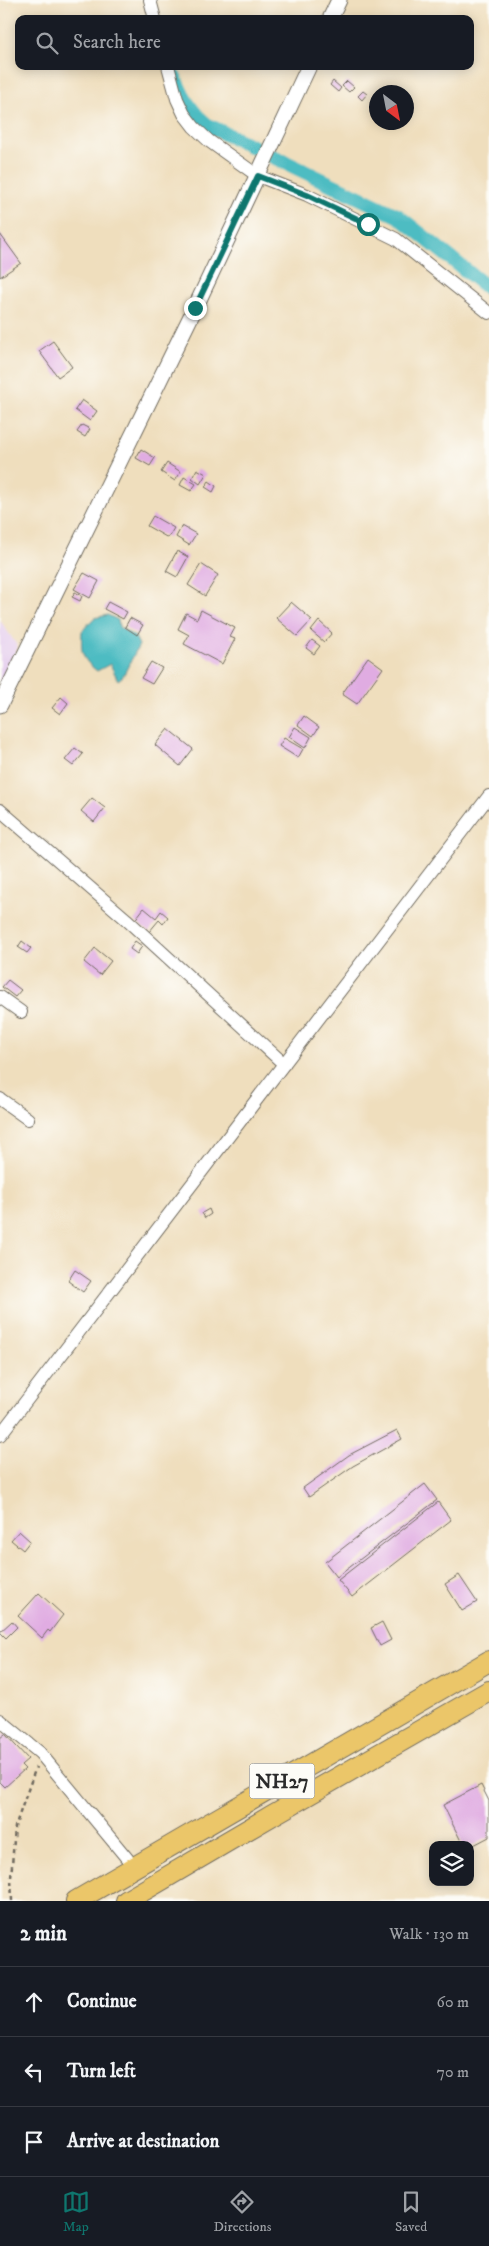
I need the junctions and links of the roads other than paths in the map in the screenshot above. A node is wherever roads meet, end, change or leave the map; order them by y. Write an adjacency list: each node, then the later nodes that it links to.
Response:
1 (150, 0): 3 (street)
2 (339, 0): 4 (street)
3 (154, 15)
4 (332, 15)
5 (169, 70): 7 (street)
6 (307, 70): 7 (street)
7 (261, 170): 8 (street); 9 (street)
8 (489, 313)
9 (0, 705)
10 (489, 796): 14 (street)
11 (0, 810): 14 (street)
12 (0, 997): 13 (street)
13 (20, 1012)
14 (284, 1064): 17 (street)
15 (0, 1099): 16 (street)
16 (28, 1119)
17 (0, 1435)
18 (489, 1661): 21 (highway, NH27)
19 (489, 1691): 23 (highway, NH27)
20 (0, 1720): 21 (street)
21 (135, 1868): 22 (highway, NH27)
22 (76, 1901)
23 (126, 1901)

